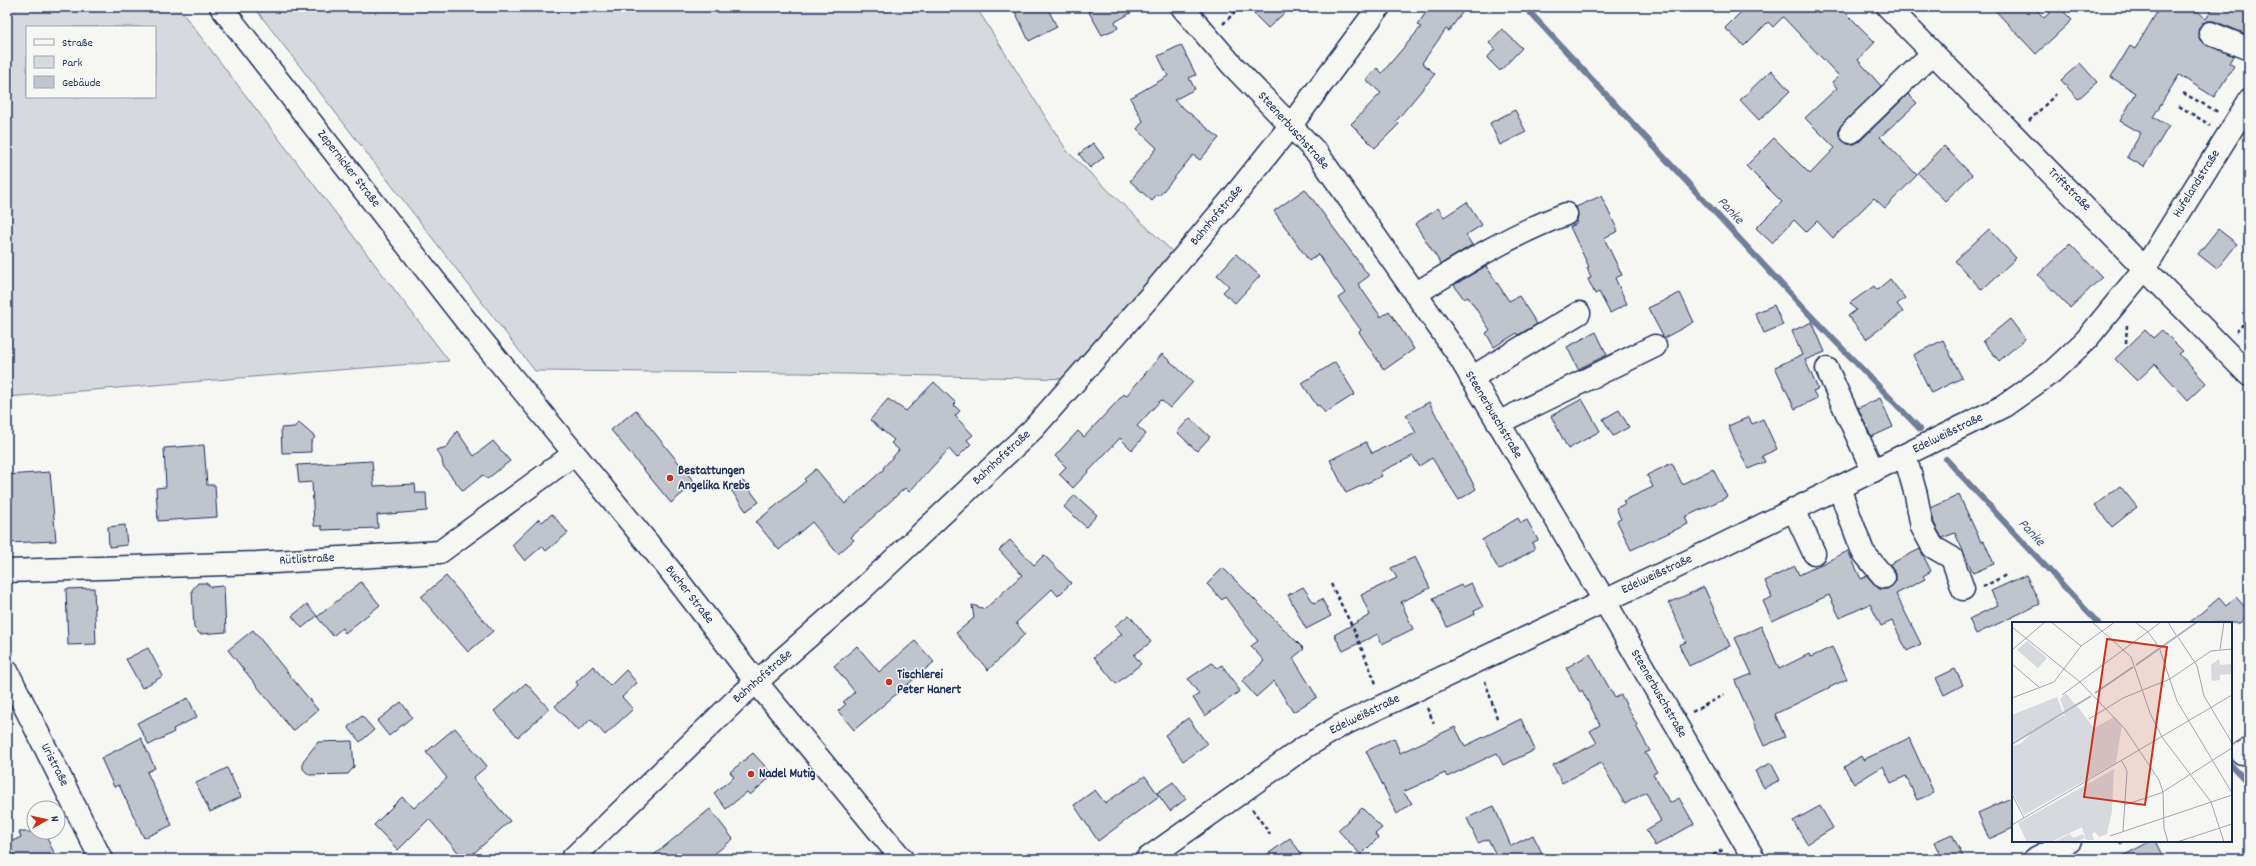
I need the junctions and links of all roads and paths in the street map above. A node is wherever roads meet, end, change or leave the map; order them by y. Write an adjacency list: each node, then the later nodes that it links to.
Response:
1 (221, 7): 20 (street, Zepernicker Straße)
2 (1182, 7): 12 (street, Steenerbuschstraße)
3 (1379, 7): 12 (street, Bahnhofstraße)
4 (1888, 7): 7 (street, Triftstraße)
5 (2210, 33): 6 (street)
6 (2249, 49)
7 (1933, 53): 14 (street); 15 (street, Triftstraße)
8 (2184, 93): 13 (path)
9 (2056, 94): 15 (path)
10 (2249, 101): 13 (street, Hufelandstraße)
11 (2179, 106): 13 (path)
12 (1291, 125): 18 (street, Steenerbuschstraße); 39 (street, Bahnhofstraße)
13 (2232, 128): 17 (street, Hufelandstraße)
14 (1852, 132)
15 (2015, 135): 17 (street, Triftstraße)
16 (1566, 214): 18 (street)
17 (2145, 268): 23 (street, Triftstraße); 27 (street, Edelweißstraße)
18 (1415, 294): 24 (street, Steenerbuschstraße)
19 (1579, 313): 24 (street)
20 (474, 331): 26 (street, Bucher Straße)
21 (1655, 346): 25 (street)
22 (1827, 369): 28 (street)
23 (2249, 375)
24 (1471, 378): 25 (street, Steenerbuschstraße)
25 (1498, 423): 36 (street, Steenerbuschstraße)
26 (574, 454): 32 (street, Rütlistraße); 39 (street, Bucher Straße)
27 (1905, 456): 28 (street, Edelweißstraße); 35 (street)
28 (1873, 471): 29 (street, Edelweißstraße)
29 (1839, 488): 30 (street, Edelweißstraße); 33 (street)
30 (1794, 510): 31 (street); 36 (street, Edelweißstraße)
31 (1814, 553)
32 (7, 571)
33 (1884, 577)
34 (1331, 584): 41 (path)
35 (1964, 589)
36 (1604, 600): 37 (street, Edelweißstraße); 43 (street, Steenerbuschstraße)
37 (1476, 663): 41 (street, Edelweißstraße); 42 (path)
38 (7, 671): 49 (street, Uristraße)
39 (757, 684): 50 (street, Bahnhofstraße); 51 (street, Bucher Straße)
40 (1724, 695): 43 (path)
41 (1385, 704): 44 (street, Edelweißstraße)
42 (1497, 718)
43 (1674, 722): 53 (street, Steenerbuschstraße)
44 (1240, 793): 45 (path); 52 (street, Edelweißstraße)
45 (1270, 834)
46 (2068, 842): 54 (street)
47 (2120, 842): 48 (path)
48 (2123, 847)
49 (101, 859)
50 (572, 859)
51 (902, 859)
52 (1147, 859)
53 (1754, 859)
54 (2034, 859)

